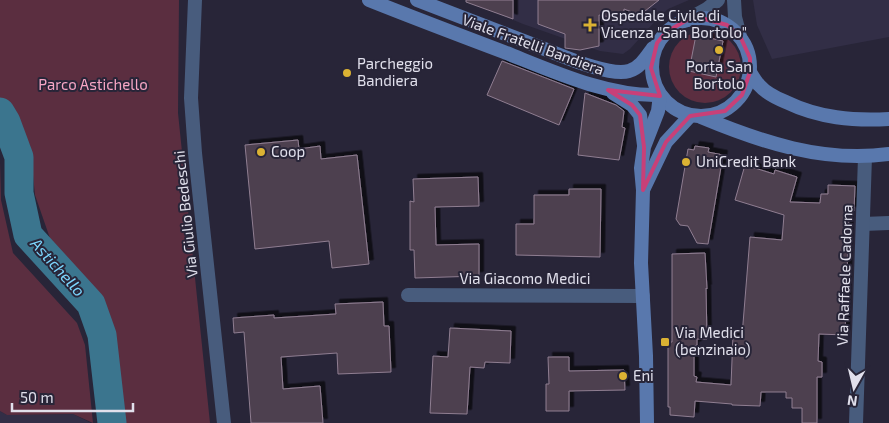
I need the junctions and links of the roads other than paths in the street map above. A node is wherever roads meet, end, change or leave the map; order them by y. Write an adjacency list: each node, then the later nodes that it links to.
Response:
1 (195, 0): 22 (street, Via Giulio Bedeschi)
2 (369, 0): 10 (main road, Viale Fratelli Bandiera)
3 (417, 0): 8 (main road, Viale Fratelli Bandiera)
4 (718, 0): 6 (street)
5 (734, 0): 7 (street)
6 (687, 20): 7 (main road); 8 (main road)
7 (740, 36): 9 (main road)
8 (657, 43): 11 (main road)
9 (750, 72): 12 (main road); 13 (main road)
10 (608, 90): 11 (main road, Viale Fratelli Bandiera); 14 (main road)
11 (660, 95): 12 (main road); 14 (main road)
12 (696, 116): 16 (main road); 17 (main road)
13 (889, 120)
14 (644, 148): 17 (main road)
15 (889, 154): 16 (main road)
16 (865, 158): 18 (street, Via Raffaele Cadorna)
17 (643, 190): 21 (main road)
18 (863, 224): 19 (street); 24 (street, Via Raffaele Cadorna)
19 (889, 224)
20 (408, 295): 21 (street, Via Giacomo Medici)
21 (643, 296): 23 (main road)
22 (224, 423)
23 (646, 423)
24 (856, 423)

